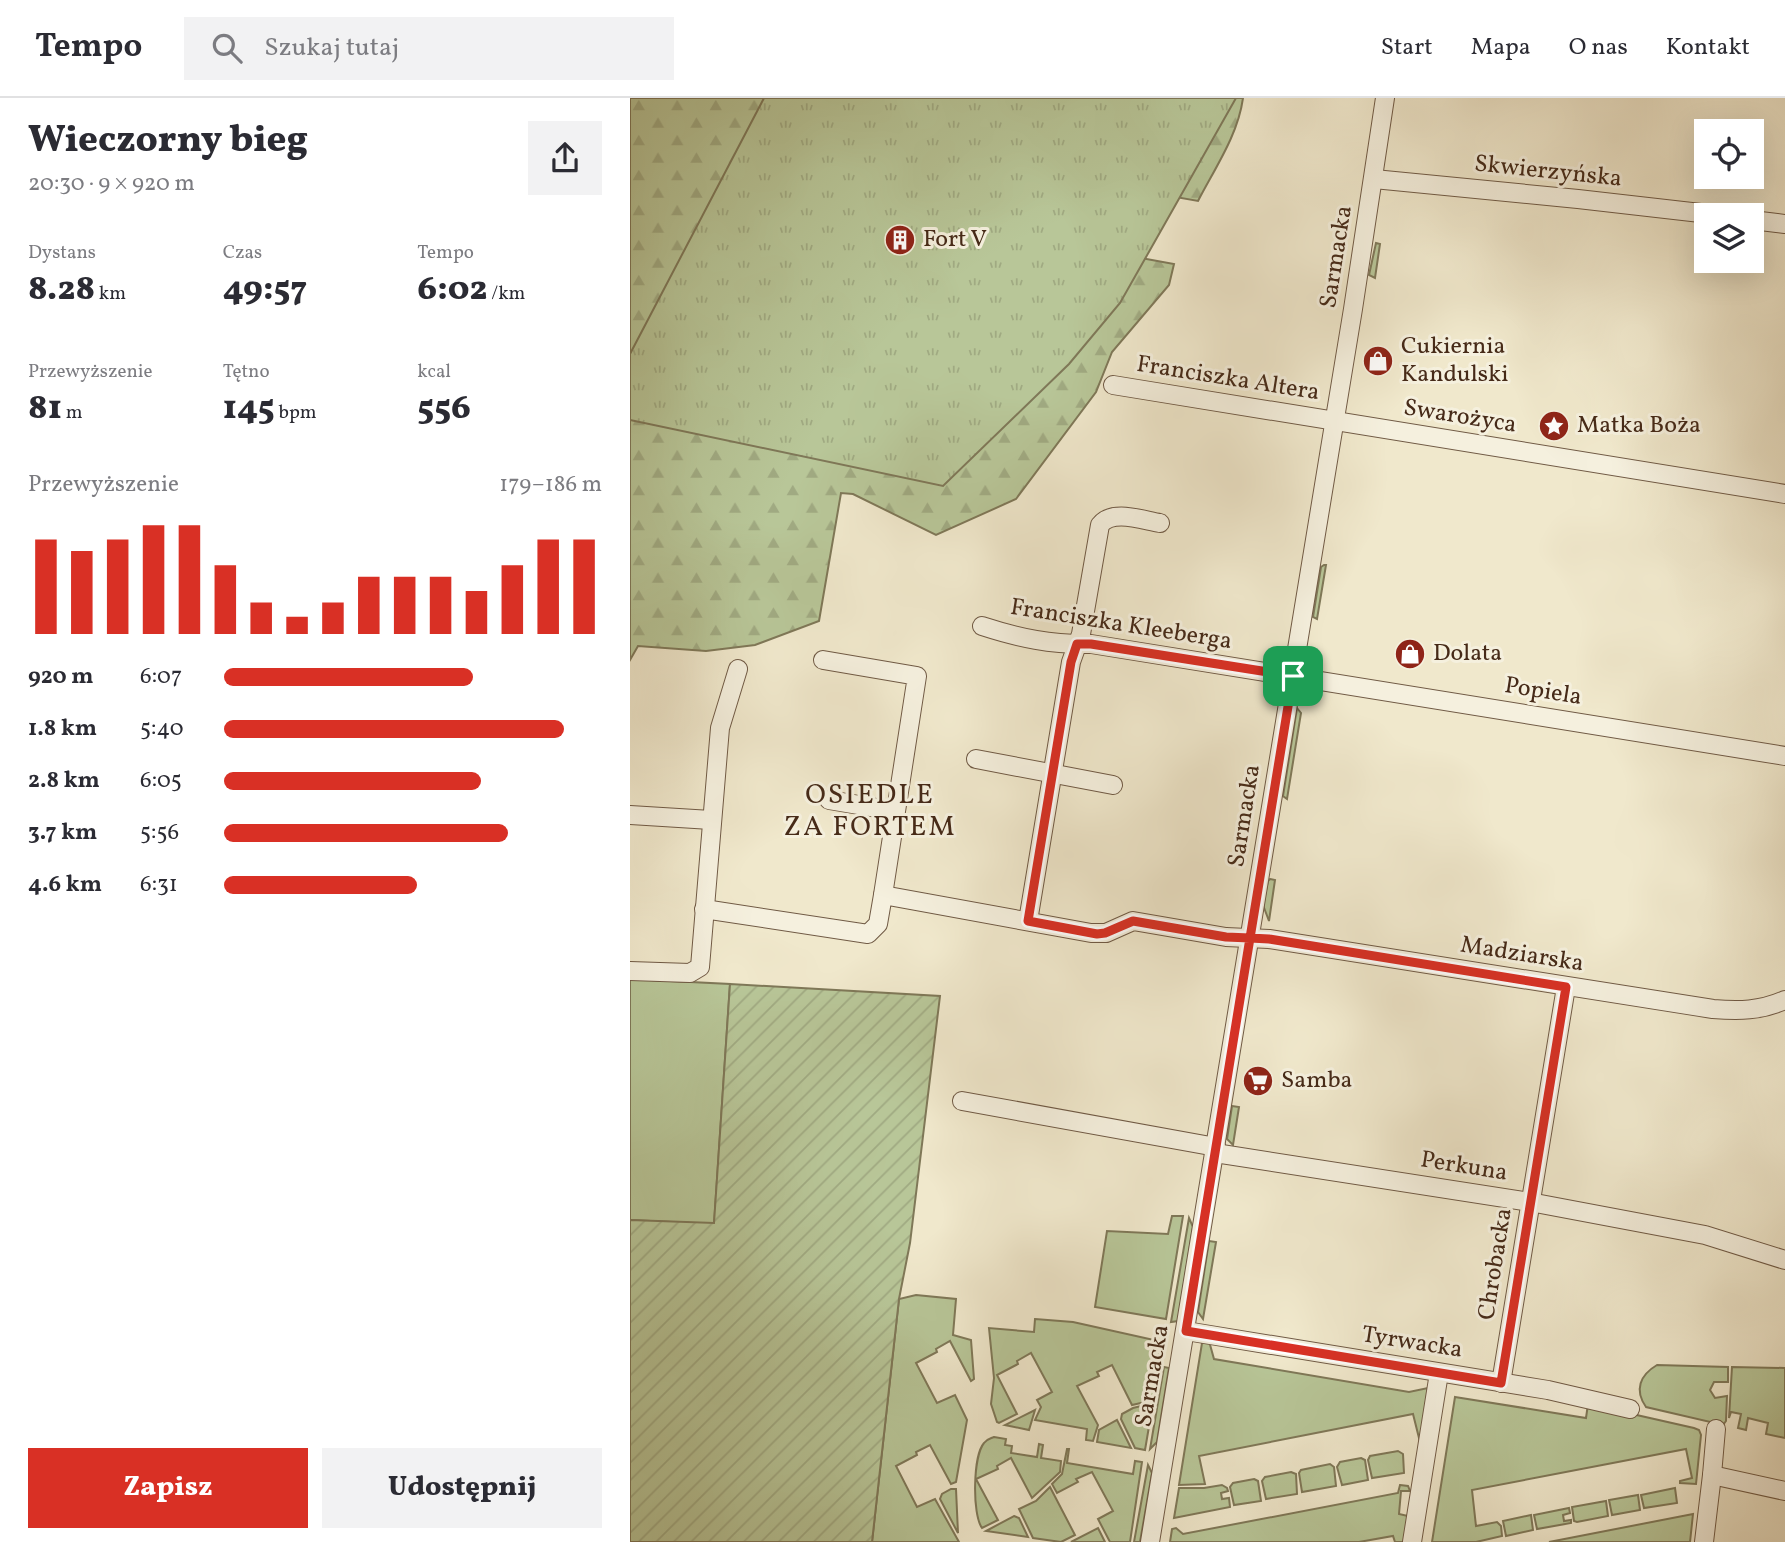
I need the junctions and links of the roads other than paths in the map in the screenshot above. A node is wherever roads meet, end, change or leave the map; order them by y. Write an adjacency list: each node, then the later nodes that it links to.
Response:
1 (1385, 98): 2 (street, Sarmacka)
2 (1374, 179): 3 (street, Skwierzyńska); 7 (street, Sarmacka)
3 (1694, 212)
4 (1764, 221): 5 (street)
5 (1785, 224)
6 (1113, 385): 7 (street, Franciszka Altera)
7 (1335, 421): 8 (street, Swarożyca); 14 (street, Sarmacka)
8 (1785, 494)
9 (1160, 523): 11 (street)
10 (982, 626): 11 (street, Franciszka Kleeberga)
11 (1077, 644): 14 (street, Franciszka Kleeberga); 17 (street)
12 (823, 660): 20 (street)
13 (738, 669): 22 (street)
14 (1293, 676): 15 (street, Popiela); 26 (street, Sarmacka)
15 (1785, 756)
16 (976, 760): 17 (street)
17 (1052, 775): 18 (street); 25 (street)
18 (1113, 785)
19 (829, 800): 20 (street)
20 (895, 811): 23 (street)
21 (630, 815): 22 (street)
22 (711, 820): 24 (street)
23 (883, 895): 24 (street); 25 (street, Madziarska)
24 (704, 909): 27 (street)
25 (1028, 921): 26 (street, Madziarska)
26 (1250, 938): 28 (street, Madziarska); 31 (street, Sarmacka)
27 (630, 971)
28 (1566, 987): 29 (street, Madziarska); 32 (street, Chrobacka)
29 (1785, 1000)
30 (962, 1101): 31 (street, Perkuna)
31 (1216, 1150): 32 (street, Perkuna); 34 (street, Sarmacka)
32 (1530, 1202): 33 (street, Perkuna); 36 (street, Chrobacka)
33 (1785, 1260)
34 (1186, 1331): 35 (street, Tyrwacka); 41 (street, Sarmacka)
35 (1439, 1373): 36 (street, Tyrwacka); 42 (street)
36 (1501, 1383): 37 (street, Tyrwacka)
37 (1630, 1409)
38 (1716, 1429): 39 (street)
39 (1712, 1475): 40 (street); 43 (street)
40 (1785, 1491)
41 (1158, 1530)
42 (1412, 1542)
43 (1704, 1542)

